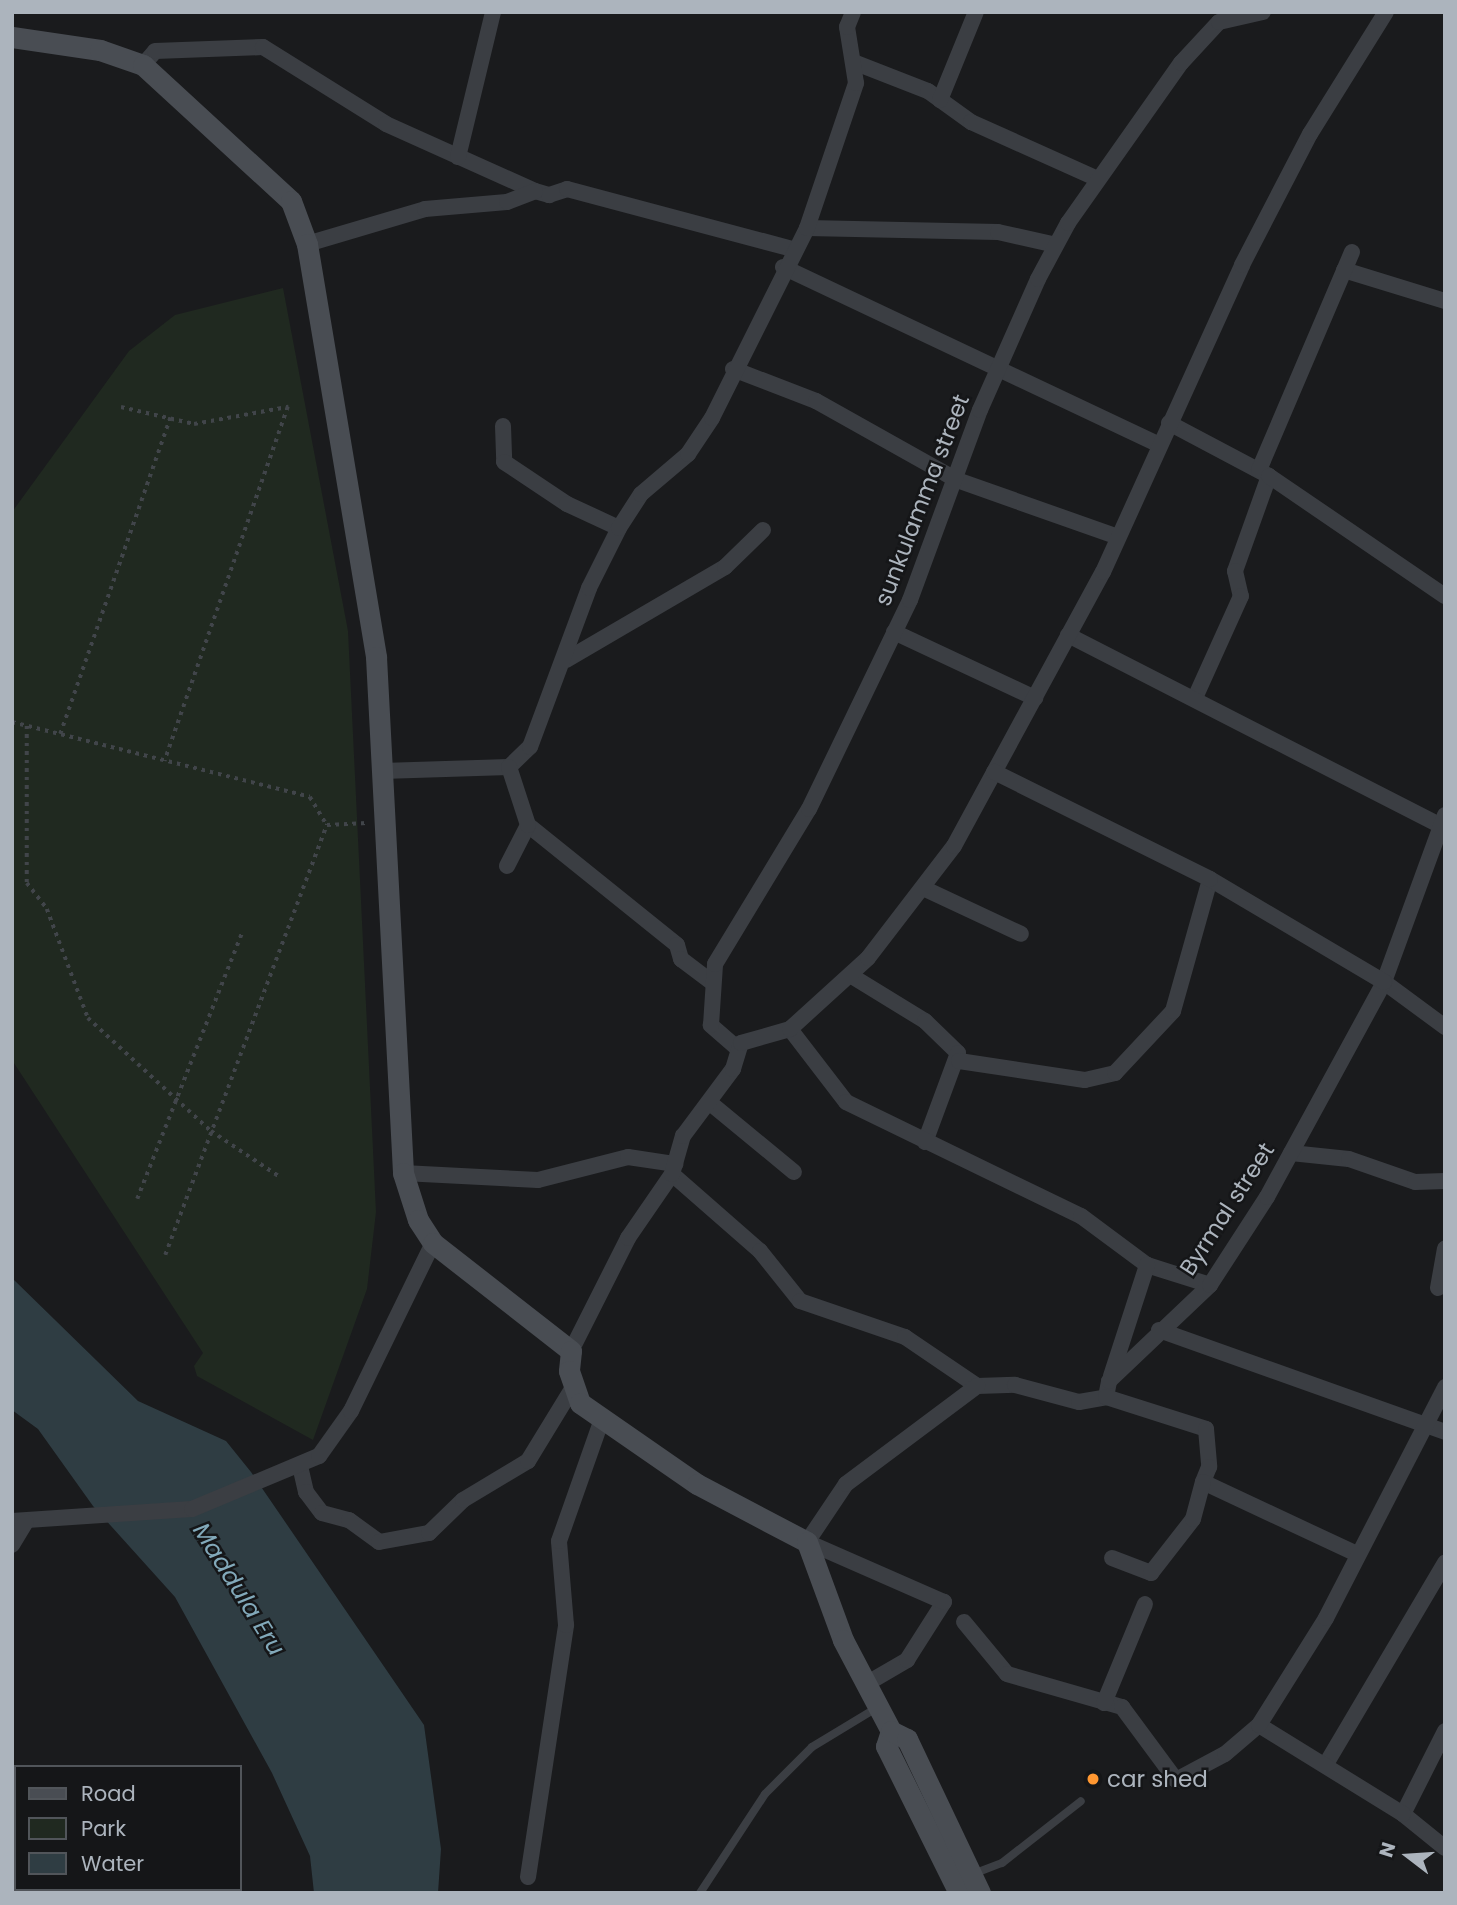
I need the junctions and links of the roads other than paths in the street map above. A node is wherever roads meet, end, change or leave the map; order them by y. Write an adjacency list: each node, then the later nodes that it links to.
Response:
1 (493, 12): 11 (street)
2 (853, 12): 8 (street)
3 (976, 12): 10 (street)
4 (1262, 12): 6 (street, sunkulamma street)
5 (1386, 12): 24 (street)
6 (1221, 17): 12 (street, sunkulamma street)
7 (12, 37): 9 (main road)
8 (856, 63): 10 (street); 14 (street)
9 (143, 65): 11 (street); 15 (main road)
10 (940, 100): 12 (street)
11 (458, 157): 13 (street)
12 (1098, 179): 16 (street, sunkulamma street)
13 (535, 191): 15 (street); 17 (street)
14 (807, 228): 16 (street); 17 (street)
15 (307, 244): 39 (main road)
16 (1056, 245): 23 (street, sunkulamma street)
17 (793, 249): 19 (street)
18 (1352, 251): 20 (street)
19 (783, 267): 22 (street); 23 (street)
20 (1344, 270): 21 (street); 27 (street)
21 (1445, 301)
22 (733, 369): 28 (street); 29 (street)
23 (997, 372): 26 (street); 28 (street, sunkulamma street)
24 (1169, 423): 26 (street); 27 (street)
25 (503, 426): 29 (street)
26 (1159, 445): 31 (street)
27 (1264, 473): 32 (street); 37 (street)
28 (957, 480): 31 (street); 33 (street, sunkulamma street)
29 (619, 528): 35 (street)
30 (763, 530): 35 (street)
31 (1118, 537): 34 (street)
32 (1445, 596)
33 (894, 632): 36 (street); 49 (street, sunkulamma street)
34 (1068, 635): 36 (street); 37 (street)
35 (566, 660): 38 (street)
36 (1035, 698): 40 (street)
37 (1195, 698): 42 (street)
38 (509, 767): 39 (street); 41 (street)
39 (382, 771): 59 (main road)
40 (994, 772): 44 (street); 45 (street)
41 (528, 825): 43 (street); 49 (street)
42 (1442, 828): 48 (street, Byrmal street)
43 (507, 866)
44 (1210, 879): 48 (street); 53 (street)
45 (923, 888): 46 (street); 47 (street)
46 (1021, 934)
47 (850, 975): 51 (street); 53 (street)
48 (1384, 982): 50 (street); 56 (street, Byrmal street)
49 (713, 983): 52 (street, sunkulamma street)
50 (1445, 1027)
51 (790, 1029): 52 (street); 55 (street)
52 (737, 1048): 54 (street)
53 (959, 1061): 55 (street)
54 (709, 1102): 57 (street); 58 (street)
55 (925, 1142): 63 (street)
56 (1291, 1153): 60 (street); 64 (street, Byrmal street)
57 (674, 1169): 59 (street); 67 (street); 68 (street)
58 (794, 1172)
59 (403, 1173): 61 (main road)
60 (1445, 1181)
61 (433, 1243): 67 (main road); 75 (street)
62 (1445, 1249): 65 (street)
63 (1147, 1265): 64 (street); 71 (street)
64 (1210, 1285): 66 (street, Byrmal street)
65 (1438, 1288)
66 (1159, 1330): 71 (street, Byrmal street); 73 (street)
67 (571, 1351): 70 (main road)
68 (977, 1386): 71 (street); 78 (street)
69 (1445, 1387): 73 (street)
70 (572, 1389): 72 (main road); 75 (street)
71 (1108, 1389): 76 (street)
72 (602, 1419): 78 (main road); 94 (street)
73 (1423, 1424): 74 (street); 80 (street)
74 (1445, 1432)
75 (300, 1466): 77 (street)
76 (1203, 1482): 80 (street); 81 (street)
77 (19, 1522): 79 (street)
78 (807, 1542): 85 (main road); 85 (street)
79 (12, 1545)
80 (1357, 1554): 88 (street)
81 (1112, 1558)
82 (1445, 1563): 90 (street)
83 (1145, 1604): 86 (street)
84 (964, 1622): 86 (street)
85 (866, 1684): 87 (main road)
86 (1104, 1703): 88 (street)
87 (878, 1707): 95 (main road); 96 (lane)
88 (1259, 1725): 90 (street)
89 (1445, 1731): 92 (street)
90 (1326, 1764): 92 (street)
91 (1081, 1801): 95 (lane)
92 (1403, 1814): 93 (street)
93 (1445, 1848)
94 (528, 1877)
95 (966, 1885)
96 (701, 1893)

